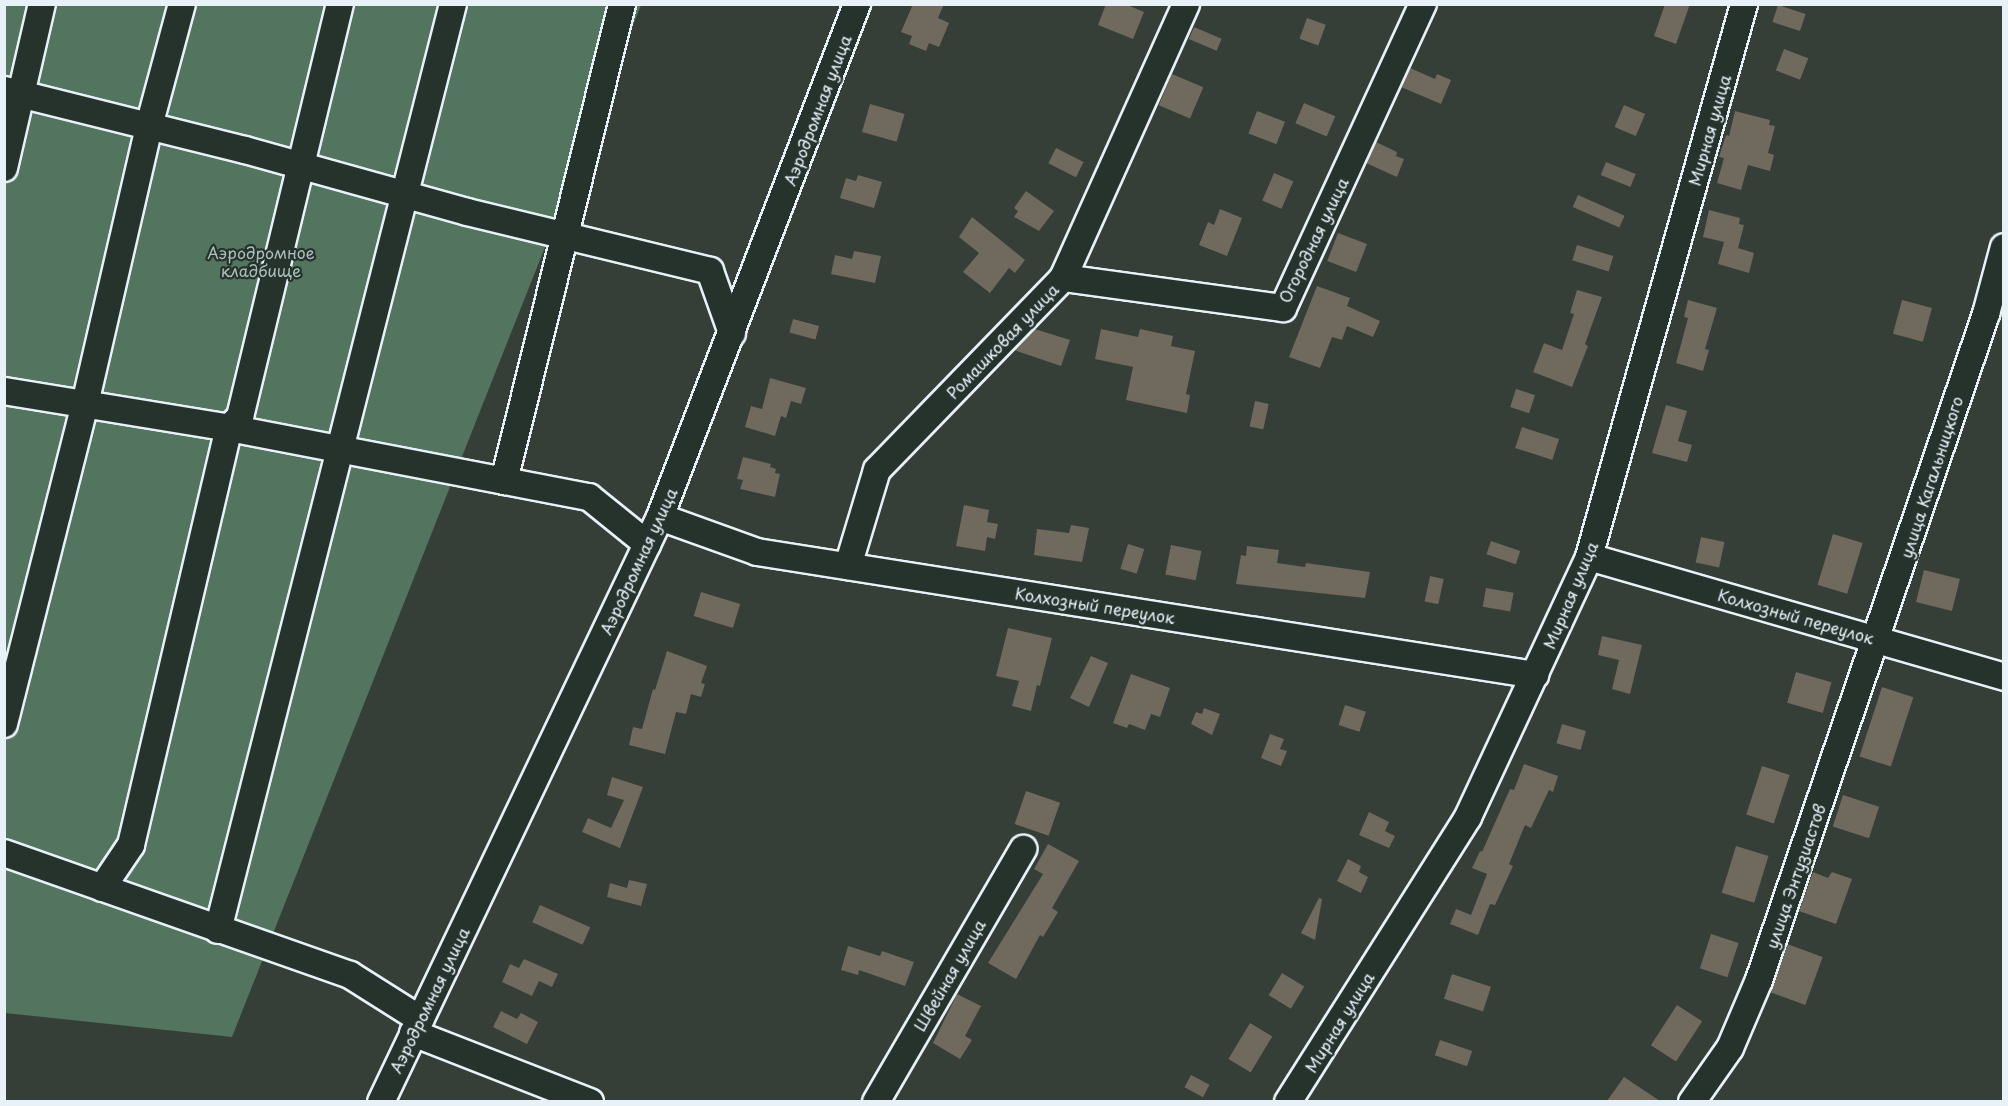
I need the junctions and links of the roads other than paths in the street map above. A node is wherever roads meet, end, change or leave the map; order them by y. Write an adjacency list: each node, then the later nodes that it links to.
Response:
1 (42, 4): 10 (street)
2 (182, 4): 11 (street)
3 (340, 4): 12 (street)
4 (453, 4): 14 (street)
5 (622, 4): 15 (street)
6 (857, 4): 19 (street, Аэродромная улица)
7 (1186, 4): 17 (street, Ромашковая улица)
8 (1423, 4): 17 (street, Огородная улица)
9 (1744, 4): 27 (street, Мирная улица)
10 (13, 92): 11 (street); 13 (street)
11 (149, 126): 12 (street); 21 (street)
12 (301, 165): 14 (street); 22 (street)
13 (4, 168)
14 (405, 193): 15 (street); 23 (street)
15 (563, 236): 19 (street); 24 (street)
16 (2004, 247): 18 (street, улица Кагальницкого)
17 (1063, 278): 28 (street, Ромашковая улица)
18 (1995, 307): 29 (street, улица Кагальницкого)
19 (732, 333): 25 (street, Аэродромная улица)
20 (4, 391): 21 (street)
21 (85, 404): 22 (street); 32 (street)
22 (229, 428): 23 (street); 35 (street)
23 (338, 449): 24 (street); 36 (street)
24 (504, 481): 26 (street)
25 (660, 517): 26 (street, Аэродромная улица); 28 (street, Колхозный переулок)
26 (647, 544): 37 (street, Аэродромная улица)
27 (1589, 557): 29 (street, Колхозный переулок); 30 (street, Мирная улица)
28 (848, 566): 30 (street, Колхозный переулок)
29 (1877, 639): 31 (street, Колхозный переулок); 42 (street, улица Энтузиастов)
30 (1535, 675): 41 (street, Мирная улица)
31 (2004, 677)
32 (4, 724)
33 (1023, 849): 40 (street, Швейная улица)
34 (4, 853): 35 (street)
35 (102, 888): 36 (street)
36 (218, 930): 37 (street)
37 (417, 1026): 38 (street, Аэродромная улица); 39 (street)
38 (381, 1101)
39 (590, 1101)
40 (876, 1101)
41 (1288, 1101)
42 (1692, 1101)

